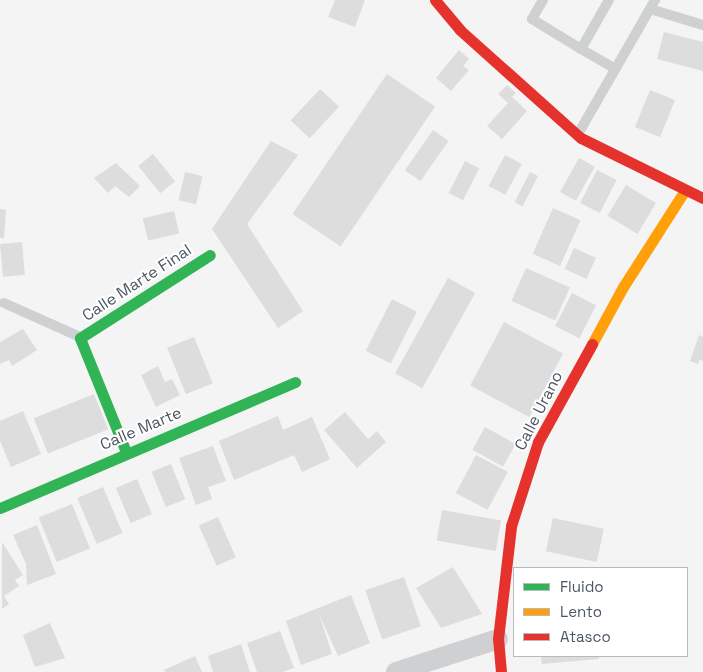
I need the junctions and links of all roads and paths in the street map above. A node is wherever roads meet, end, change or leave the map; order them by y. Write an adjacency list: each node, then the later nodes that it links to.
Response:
1 (435, 0): 8 (street)
2 (543, 0): 6 (lane)
3 (609, 0): 6 (lane)
4 (652, 4): 5 (lane); 7 (lane)
5 (703, 25)
6 (581, 50): 7 (lane)
7 (615, 69): 8 (lane)
8 (577, 135): 9 (street)
9 (685, 190): 10 (street); 17 (street, Calle Urano)
10 (703, 198)
11 (210, 254): 13 (street, Calle Marte Final)
12 (4, 303): 13 (lane)
13 (80, 338): 15 (street)
14 (295, 382): 15 (street, Calle Marte)
15 (126, 452): 16 (street, Calle Marte)
16 (0, 508)
17 (498, 639): 18 (street); 19 (street, Calle Urano)
18 (396, 672)
19 (501, 672)

